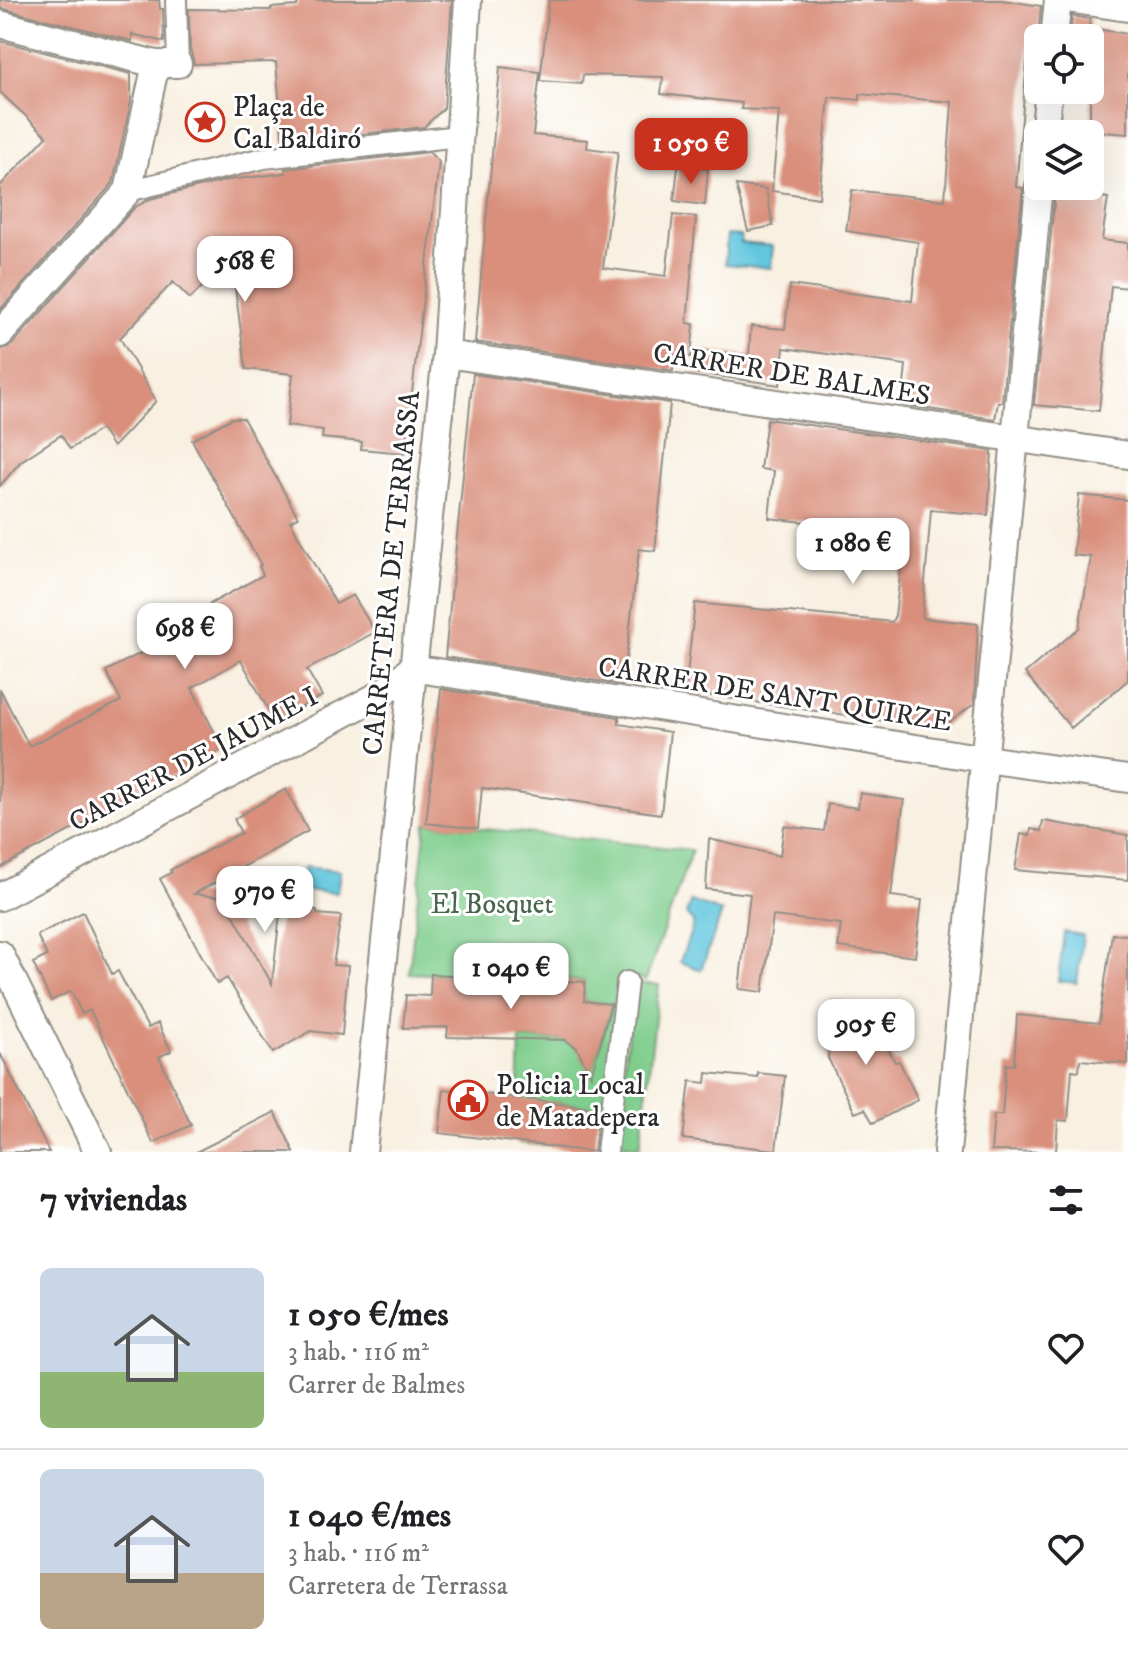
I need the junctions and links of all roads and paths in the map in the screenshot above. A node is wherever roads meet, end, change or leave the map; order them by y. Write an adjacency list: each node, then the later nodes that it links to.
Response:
1 (176, 0): 8 (street)
2 (468, 0): 9 (street, CARRETERA DE TERRASSA)
3 (1058, 0): 7 (street)
4 (1073, 0): 5 (street)
5 (1128, 8)
6 (0, 24): 8 (street)
7 (1055, 24)
8 (167, 64): 10 (street)
9 (459, 136): 10 (street); 13 (street, CARRETERA DE TERRASSA)
10 (128, 191): 12 (street)
11 (1038, 200): 14 (street)
12 (0, 334)
13 (446, 354): 14 (street, CARRER DE BALMES); 16 (street, CARRETERA DE TERRASSA)
14 (1013, 439): 15 (street, CARRER DE BALMES); 17 (street)
15 (1128, 455)
16 (412, 668): 17 (street, CARRER DE SANT QUIRZE); 19 (street, CARRER DE JAUME I); 23 (street, CARRETERA DE TERRASSA)
17 (985, 759): 18 (street, CARRER DE SANT QUIRZE); 25 (street)
18 (1128, 779)
19 (0, 897)
20 (0, 954): 22 (street)
21 (627, 982): 24 (street)
22 (98, 1152)
23 (363, 1152)
24 (607, 1152)
25 (947, 1152)

